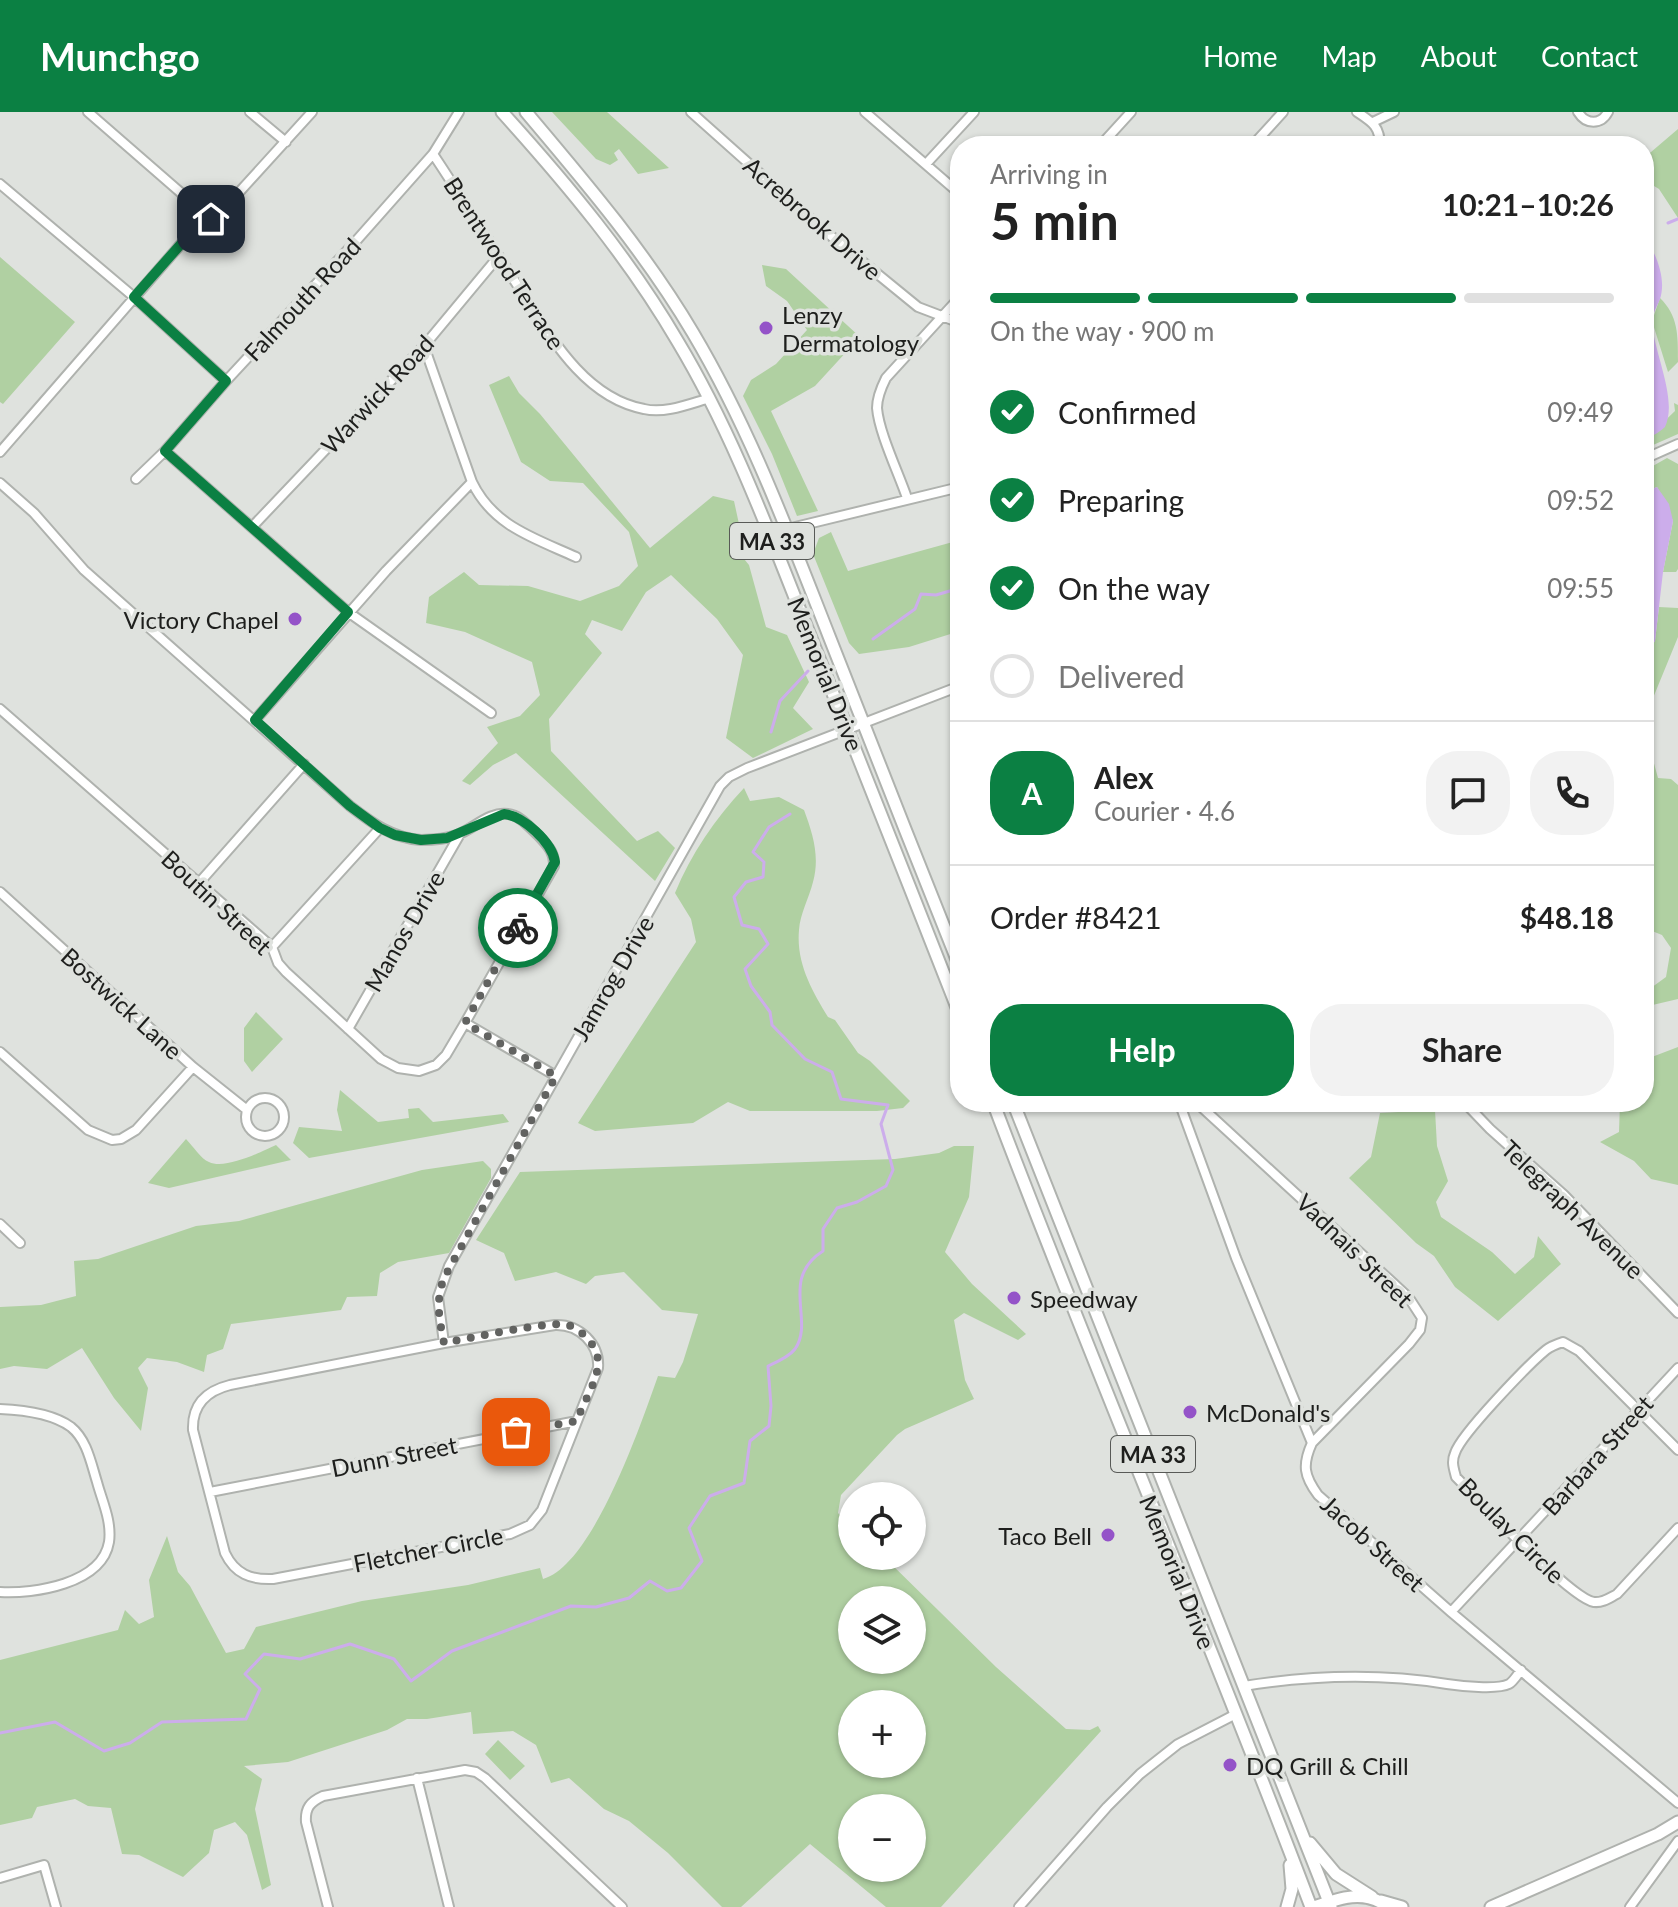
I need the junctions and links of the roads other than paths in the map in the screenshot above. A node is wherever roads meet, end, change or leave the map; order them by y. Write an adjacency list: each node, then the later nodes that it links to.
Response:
1 (88, 112): 27 (street)
2 (250, 112): 22 (street)
3 (312, 112): 22 (street)
4 (459, 112): 23 (street, Falmouth Road)
5 (502, 112): 35 (main road, Memorial Drive / MA 33)
6 (526, 112): 46 (main road, Memorial Drive / MA 33)
7 (691, 112): 31 (street, Acrebrook Drive)
8 (865, 112): 24 (street)
9 (974, 112): 17 (street)
10 (1131, 112): 18 (street)
11 (1283, 112): 19 (street)
12 (1357, 112): 16 (street)
13 (1394, 112): 16 (street)
14 (1578, 112): 15 (street)
15 (1608, 112)
16 (1373, 122): 20 (street)
17 (952, 136)
18 (1109, 136)
19 (1261, 136)
20 (1379, 136)
21 (950, 138): 24 (street)
22 (286, 142): 27 (street)
23 (433, 154): 28 (street, Brentwood Terrace); 34 (street, Falmouth Road)
24 (926, 164): 26 (street)
25 (0, 184): 29 (street)
26 (950, 185)
27 (211, 219): 29 (street)
28 (498, 257): 33 (street, Warwick Road); 35 (street, Brentwood Terrace)
29 (134, 297): 34 (street); 37 (street)
30 (950, 307): 31 (street)
31 (940, 317): 32 (street, Acrebrook Drive); 44 (street)
32 (950, 320)
33 (424, 346): 41 (street); 45 (street, Warwick Road)
34 (226, 381): 38 (street, Falmouth Road)
35 (710, 398): 54 (main road, Memorial Drive / MA 33)
36 (1678, 444): 39 (street)
37 (2, 446)
38 (165, 451): 40 (street, Falmouth Road); 45 (street)
39 (1654, 455)
40 (136, 479)
41 (472, 482): 47 (street); 48 (street)
42 (0, 483): 52 (street)
43 (950, 489): 44 (street)
44 (907, 498): 46 (street)
45 (252, 527): 48 (street)
46 (787, 529): 53 (main road, Memorial Drive / MA 33)
47 (576, 557)
48 (348, 612): 51 (street); 52 (street)
49 (950, 690): 53 (street, Jamrog Drive)
50 (0, 709): 58 (street, Boutin Street)
51 (491, 713)
52 (255, 720): 55 (street)
53 (864, 724): 54 (street, Jamrog Drive); 60 (main road, Memorial Drive / MA 33)
54 (849, 730): 62 (main road, Memorial Drive / MA 33); 67 (street, Jamrog Drive)
55 (304, 764): 56 (street); 58 (street)
56 (380, 828): 57 (street); 61 (street)
57 (461, 834): 63 (street, Boutin Street); 64 (street, Manos Drive)
58 (199, 883): 61 (street, Boutin Street)
59 (0, 892): 66 (street, Bostwick Lane)
60 (950, 942)
61 (272, 947): 64 (street, Boutin Street)
62 (950, 989)
63 (465, 1023): 64 (street, Boutin Street); 67 (street)
64 (348, 1029)
65 (0, 1052): 66 (street)
66 (193, 1067): 68 (street, Bostwick Lane)
67 (556, 1076): 77 (street, Jamrog Drive)
68 (247, 1110): 68 (street, Bostwick Lane)
69 (997, 1112): 85 (main road, Memorial Drive / MA 33)
70 (1017, 1112): 84 (main road, Memorial Drive / MA 33)
71 (1183, 1112): 82 (street, Jacob Street)
72 (1207, 1112): 82 (street, Vadnais Street)
73 (1474, 1112): 76 (street, Telegraph Avenue)
74 (0, 1224): 75 (street)
75 (20, 1243)
76 (1678, 1313)
77 (444, 1343): 81 (street, Fletcher Circle); 86 (street, Fletcher Circle)
78 (1678, 1368): 80 (street, Barbara Street)
79 (0, 1409): 89 (street)
80 (1638, 1410): 83 (street, Boulay Circle); 88 (street, Barbara Street); 88 (street, Boulay Circle)
81 (577, 1421): 86 (street, Dunn Street); 86 (street, Fletcher Circle)
82 (1312, 1443): 90 (street, Jacob Street)
83 (1678, 1450)
84 (1162, 1478): 85 (main road); 92 (main road, Memorial Drive / MA 33)
85 (1144, 1489): 93 (main road, Memorial Drive / MA 33)
86 (210, 1492)
87 (1678, 1528): 88 (street, Boulay Circle)
88 (1519, 1541): 90 (street, Barbara Street)
89 (0, 1592)
90 (1451, 1612): 91 (street, Jacob Street)
91 (1521, 1670): 92 (street); 95 (street, Jacob Street)
92 (1244, 1686): 97 (main road, Memorial Drive / MA 33)
93 (1236, 1714): 99 (main road, Memorial Drive / MA 33); 107 (street)
94 (417, 1778): 104 (street); 105 (street); 106 (street)
95 (1678, 1803)
96 (1678, 1822): 111 (main road)
97 (1302, 1831): 101 (main road); 102 (main road, Memorial Drive / MA 33)
98 (1678, 1841): 112 (street)
99 (1289, 1849): 108 (main road); 109 (main road, Memorial Drive / MA 33)
100 (0, 1878): 103 (street)
101 (1380, 1902): 102 (main road); 110 (main road)
102 (1330, 1905): 109 (main road)
103 (56, 1907)
104 (328, 1907)
105 (449, 1907)
106 (622, 1907)
107 (1019, 1907)
108 (1287, 1907)
109 (1313, 1907)
110 (1402, 1907)
111 (1489, 1907)
112 (1630, 1907)

